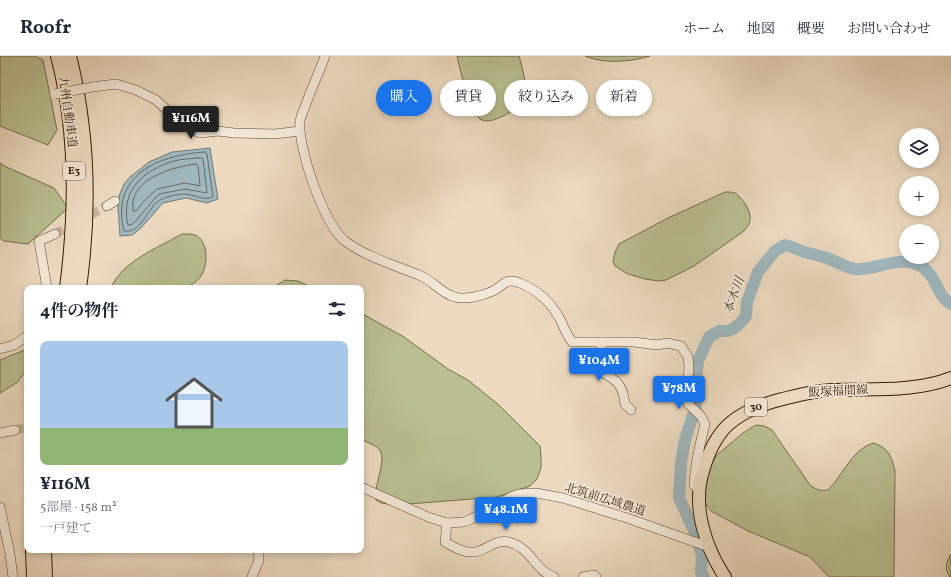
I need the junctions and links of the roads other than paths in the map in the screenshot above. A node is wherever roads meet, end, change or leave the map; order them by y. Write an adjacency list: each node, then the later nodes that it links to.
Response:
1 (58, 56): 10 (highway, 九州自動車道 / E3)
2 (69, 56): 11 (highway, 九州自動車道 / E3)
3 (325, 56): 5 (street)
4 (55, 94): 5 (street, bridge)
5 (300, 132): 13 (street)
6 (115, 201): 7 (street)
7 (107, 206)
8 (55, 234): 9 (street)
9 (46, 285)
10 (67, 285)
11 (78, 285)
12 (24, 338): 14 (street)
13 (602, 342): 16 (street); 20 (street)
14 (0, 349)
15 (951, 378): 20 (main road, 飯塚福間線 / 30)
16 (631, 410)
17 (15, 430): 18 (street)
18 (0, 433)
19 (364, 488): 22 (street, 北筑前広域農道)
20 (698, 489): 23 (main road, 飯塚福間線 / 30)
21 (0, 507): 27 (street)
22 (447, 523): 23 (street, 北筑前広域農道); 31 (street)
23 (705, 546): 34 (main road, 飯塚福間線 / 30)
24 (33, 553): 28 (highway)
25 (44, 553): 29 (highway)
26 (258, 553): 30 (street)
27 (13, 577)
28 (34, 577)
29 (45, 577)
30 (252, 577)
31 (554, 577)
32 (583, 577): 33 (street)
33 (596, 577)
34 (724, 577)

